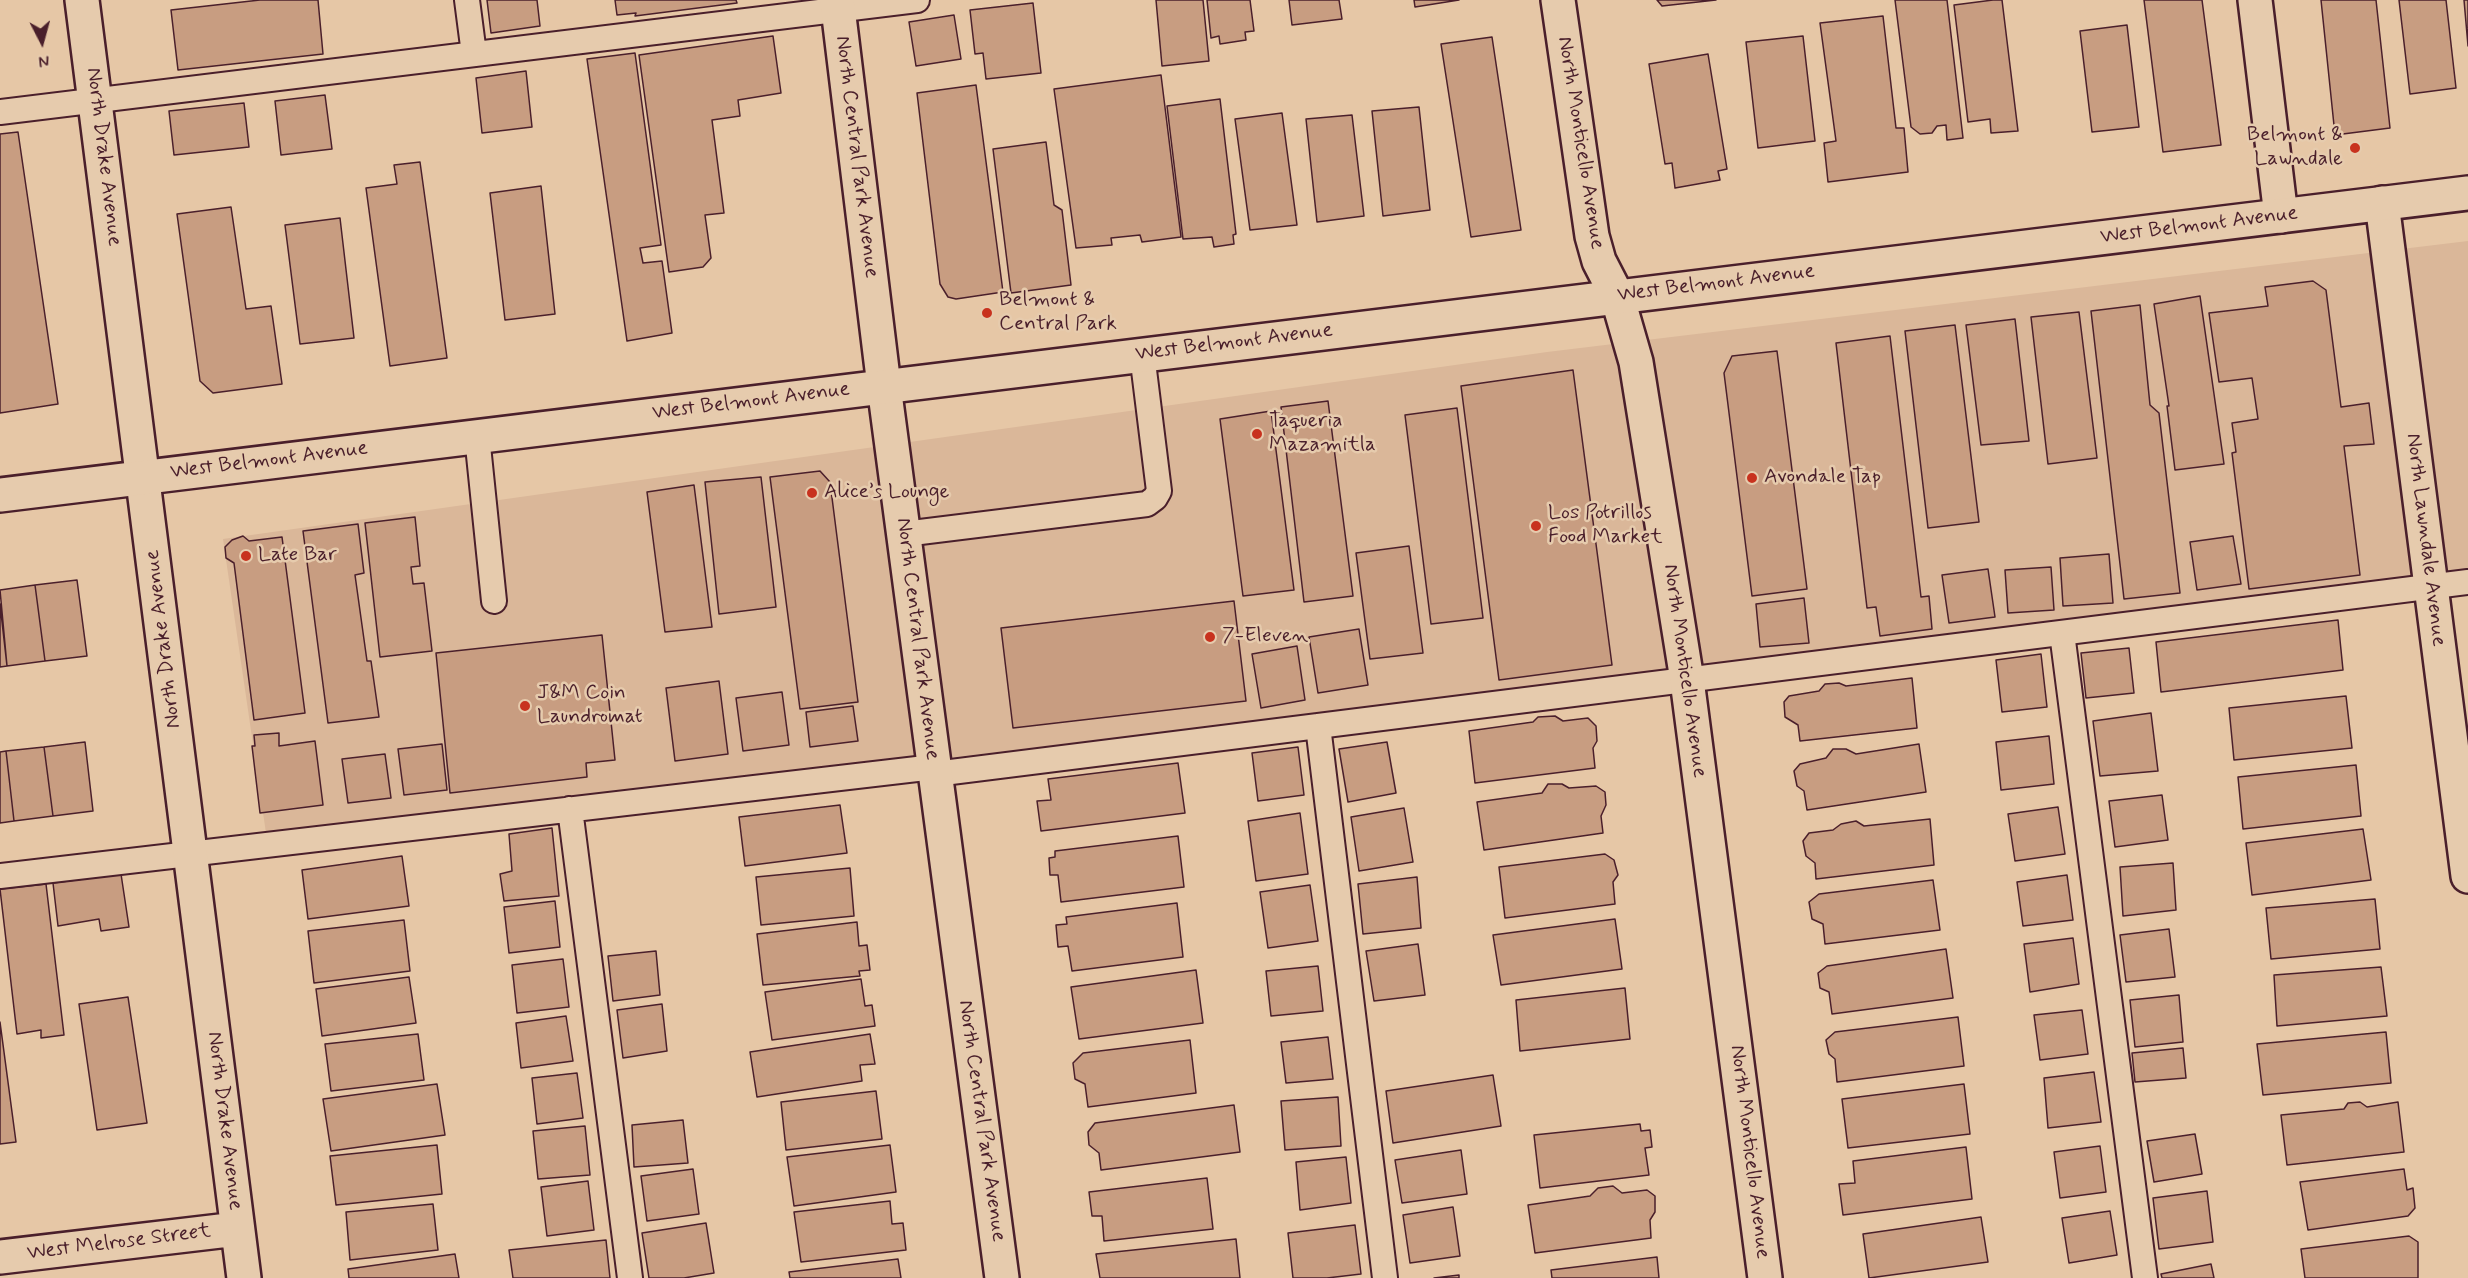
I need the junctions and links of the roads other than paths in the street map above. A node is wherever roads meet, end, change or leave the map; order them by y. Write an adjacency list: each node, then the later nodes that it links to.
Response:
1 (82, 0): 8 (street, North Drake Avenue)
2 (467, 0): 7 (lane)
3 (917, 0): 6 (lane)
4 (1558, 0): 13 (street, North Monticello Avenue)
5 (2255, 0): 12 (street)
6 (837, 5): 7 (lane); 15 (street, North Central Park Avenue)
7 (474, 54): 8 (lane)
8 (95, 101): 9 (lane); 17 (street, North Drake Avenue)
9 (0, 112)
10 (2468, 193): 11 (street, West Belmont Avenue)
11 (2382, 203): 12 (street, West Belmont Avenue); 21 (street, North Lawndale Avenue)
12 (2281, 216): 13 (street, West Belmont Avenue)
13 (1617, 296): 14 (street, West Belmont Avenue); 24 (street, North Monticello Avenue)
14 (1142, 354): 15 (street, West Belmont Avenue); 19 (lane)
15 (884, 386): 16 (street, West Belmont Avenue); 19 (street, North Central Park Avenue)
16 (477, 436): 17 (street, West Belmont Avenue); 22 (lane)
17 (144, 477): 18 (street, West Belmont Avenue); 28 (street, North Drake Avenue)
18 (0, 495)
19 (904, 534): 26 (street, North Central Park Avenue)
20 (2468, 582): 21 (lane)
21 (2431, 587): 23 (lane); 30 (street, North Lawndale Avenue)
22 (494, 601)
23 (2062, 633): 24 (lane); 38 (lane)
24 (1688, 680): 25 (lane); 37 (street, North Monticello Avenue)
25 (1318, 726): 26 (lane); 36 (lane)
26 (934, 770): 27 (lane); 35 (street, North Central Park Avenue)
27 (570, 809): 28 (lane); 34 (lane)
28 (190, 854): 29 (lane); 31 (street, North Drake Avenue)
29 (0, 876)
30 (2468, 876)
31 (237, 1229): 32 (street, West Melrose Street); 33 (street, North Drake Avenue)
32 (0, 1257)
33 (244, 1278)
34 (630, 1278)
35 (1002, 1278)
36 (1385, 1278)
37 (1765, 1278)
38 (2145, 1278)

